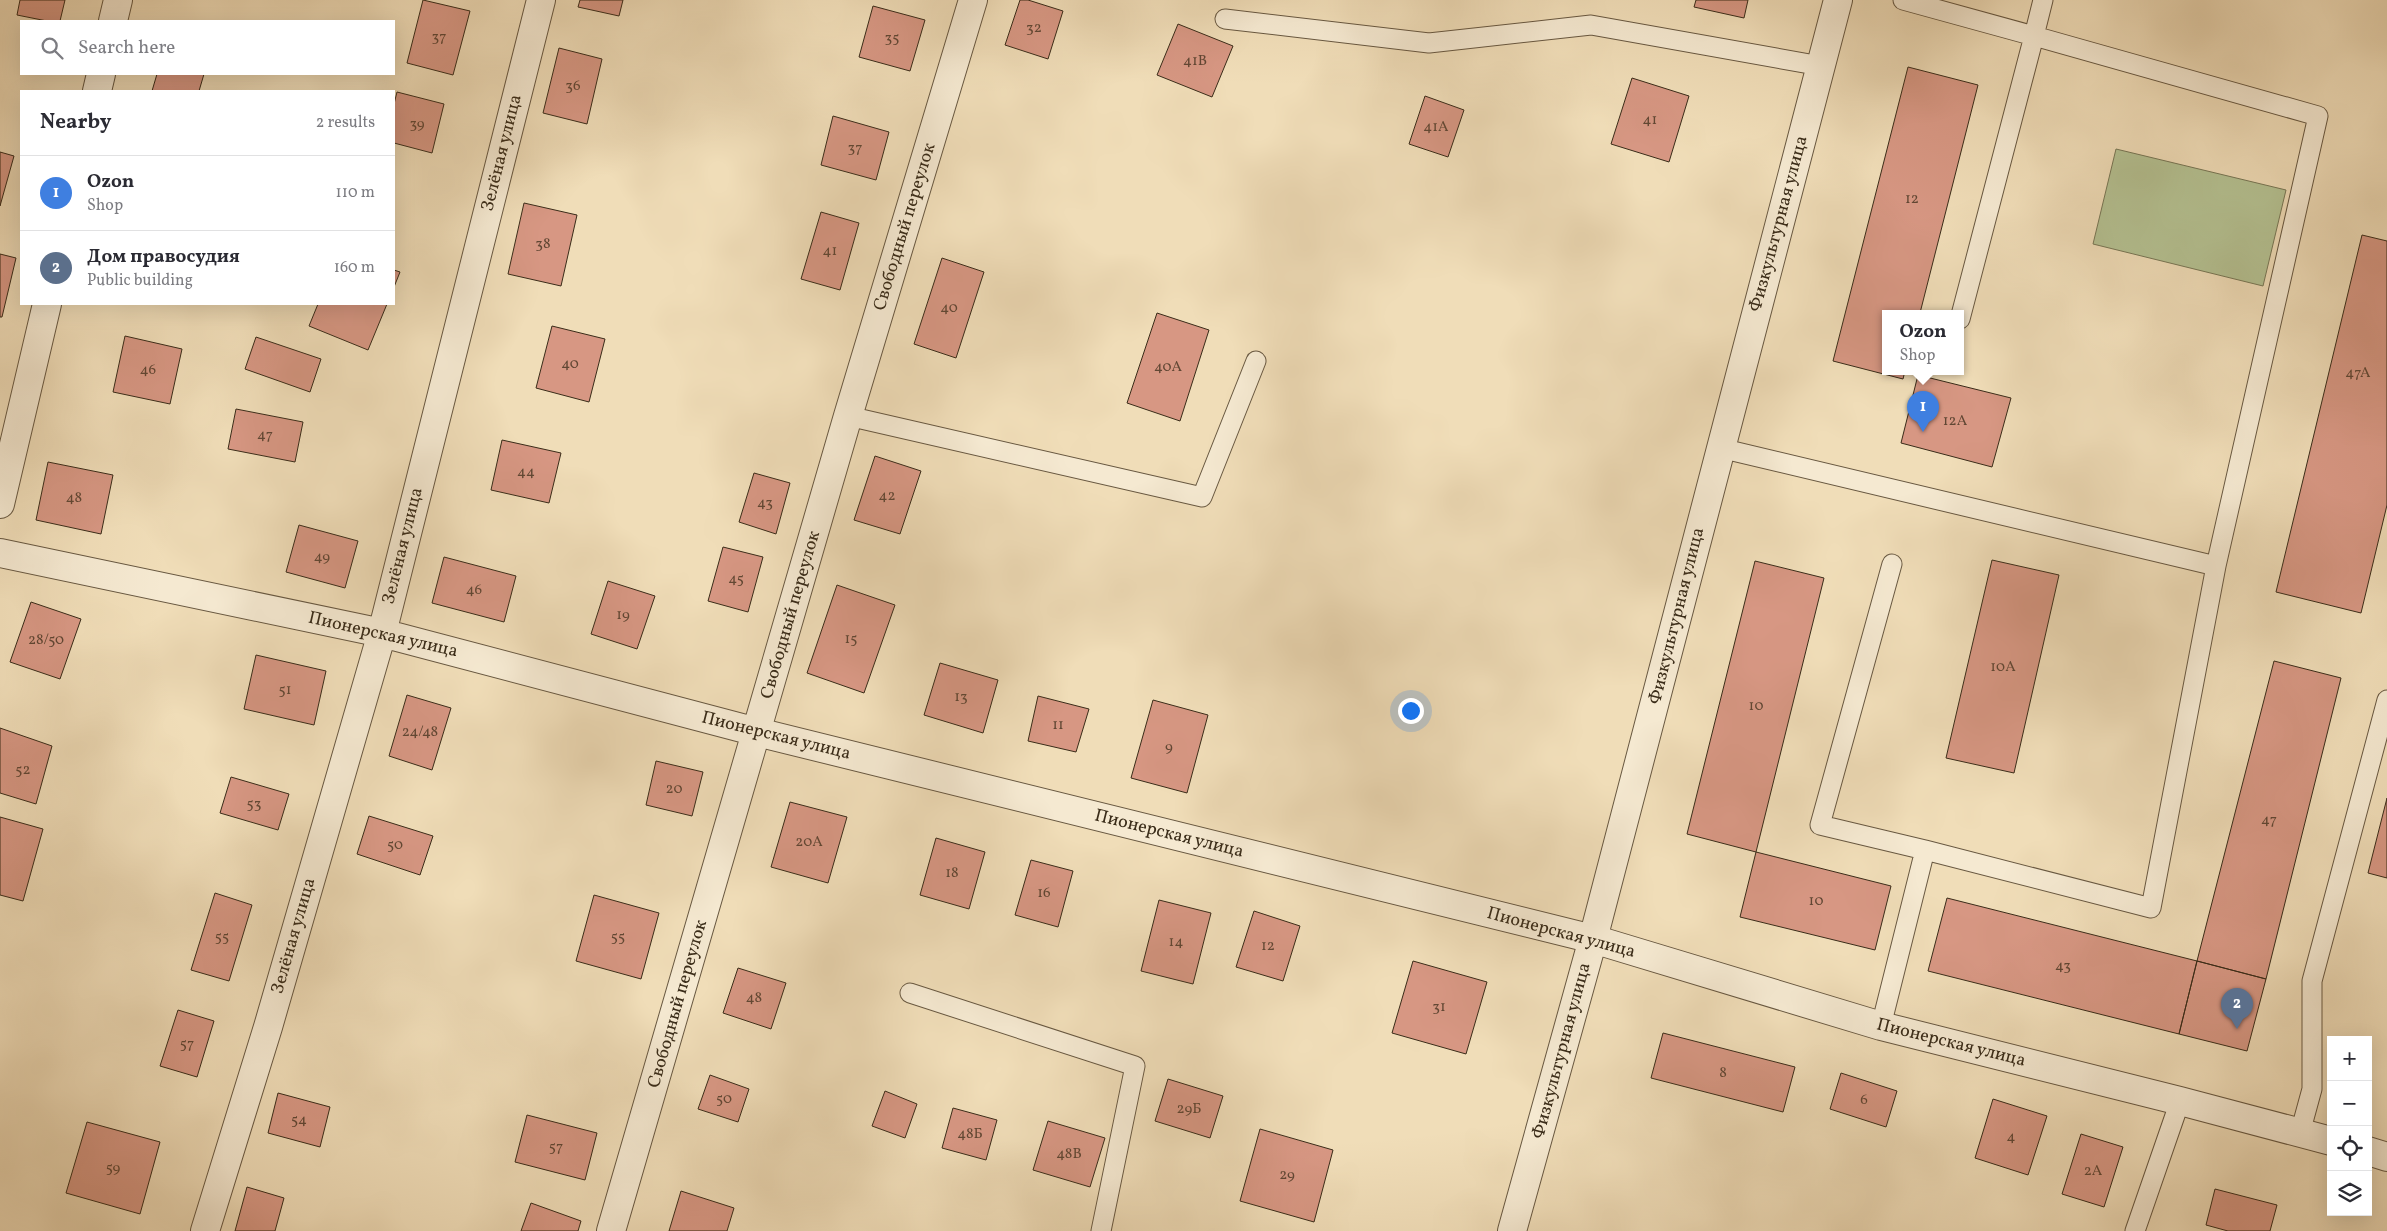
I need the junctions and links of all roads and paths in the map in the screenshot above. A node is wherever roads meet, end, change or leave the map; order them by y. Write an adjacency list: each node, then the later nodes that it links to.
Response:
1 (118, 0): 8 (street)
2 (541, 0): 22 (street, Зелёная улица)
3 (973, 0): 16 (street, Свободный переулок)
4 (1838, 0): 10 (street, Физкультурная улица)
5 (1904, 0): 9 (lane)
6 (2043, 0): 9 (lane)
7 (1225, 19): 10 (lane)
8 (113, 20)
9 (2034, 36): 14 (lane); 21 (lane)
10 (1821, 66): 17 (street, Физкультурная улица)
11 (101, 75): 12 (street)
12 (97, 90)
13 (47, 305): 18 (street)
14 (1962, 310)
15 (1256, 361): 16 (lane)
16 (848, 416): 24 (street, Свободный переулок)
17 (1720, 448): 21 (lane); 26 (street, Физкультурная улица)
18 (0, 504)
19 (0, 553): 22 (street, Пионерская улица)
20 (1892, 564): 25 (lane)
21 (2216, 566): 25 (lane)
22 (382, 633): 24 (street, Пионерская улица); 34 (street, Зелёная улица)
23 (2387, 700): 30 (lane)
24 (757, 732): 26 (street, Пионерская улица); 35 (street, Свободный переулок)
25 (1925, 850): 28 (lane)
26 (1593, 939): 28 (street, Пионерская улица); 37 (street, Физкультурная улица)
27 (910, 993): 36 (lane)
28 (1881, 1026): 29 (street, Пионерская улица)
29 (2180, 1101): 30 (street, Пионерская улица); 38 (lane)
30 (2300, 1133): 31 (street, Пионерская улица)
31 (2327, 1140)
32 (2372, 1153): 33 (street)
33 (2387, 1156)
34 (205, 1231)
35 (611, 1231)
36 (1101, 1231)
37 (1512, 1231)
38 (2135, 1231)

